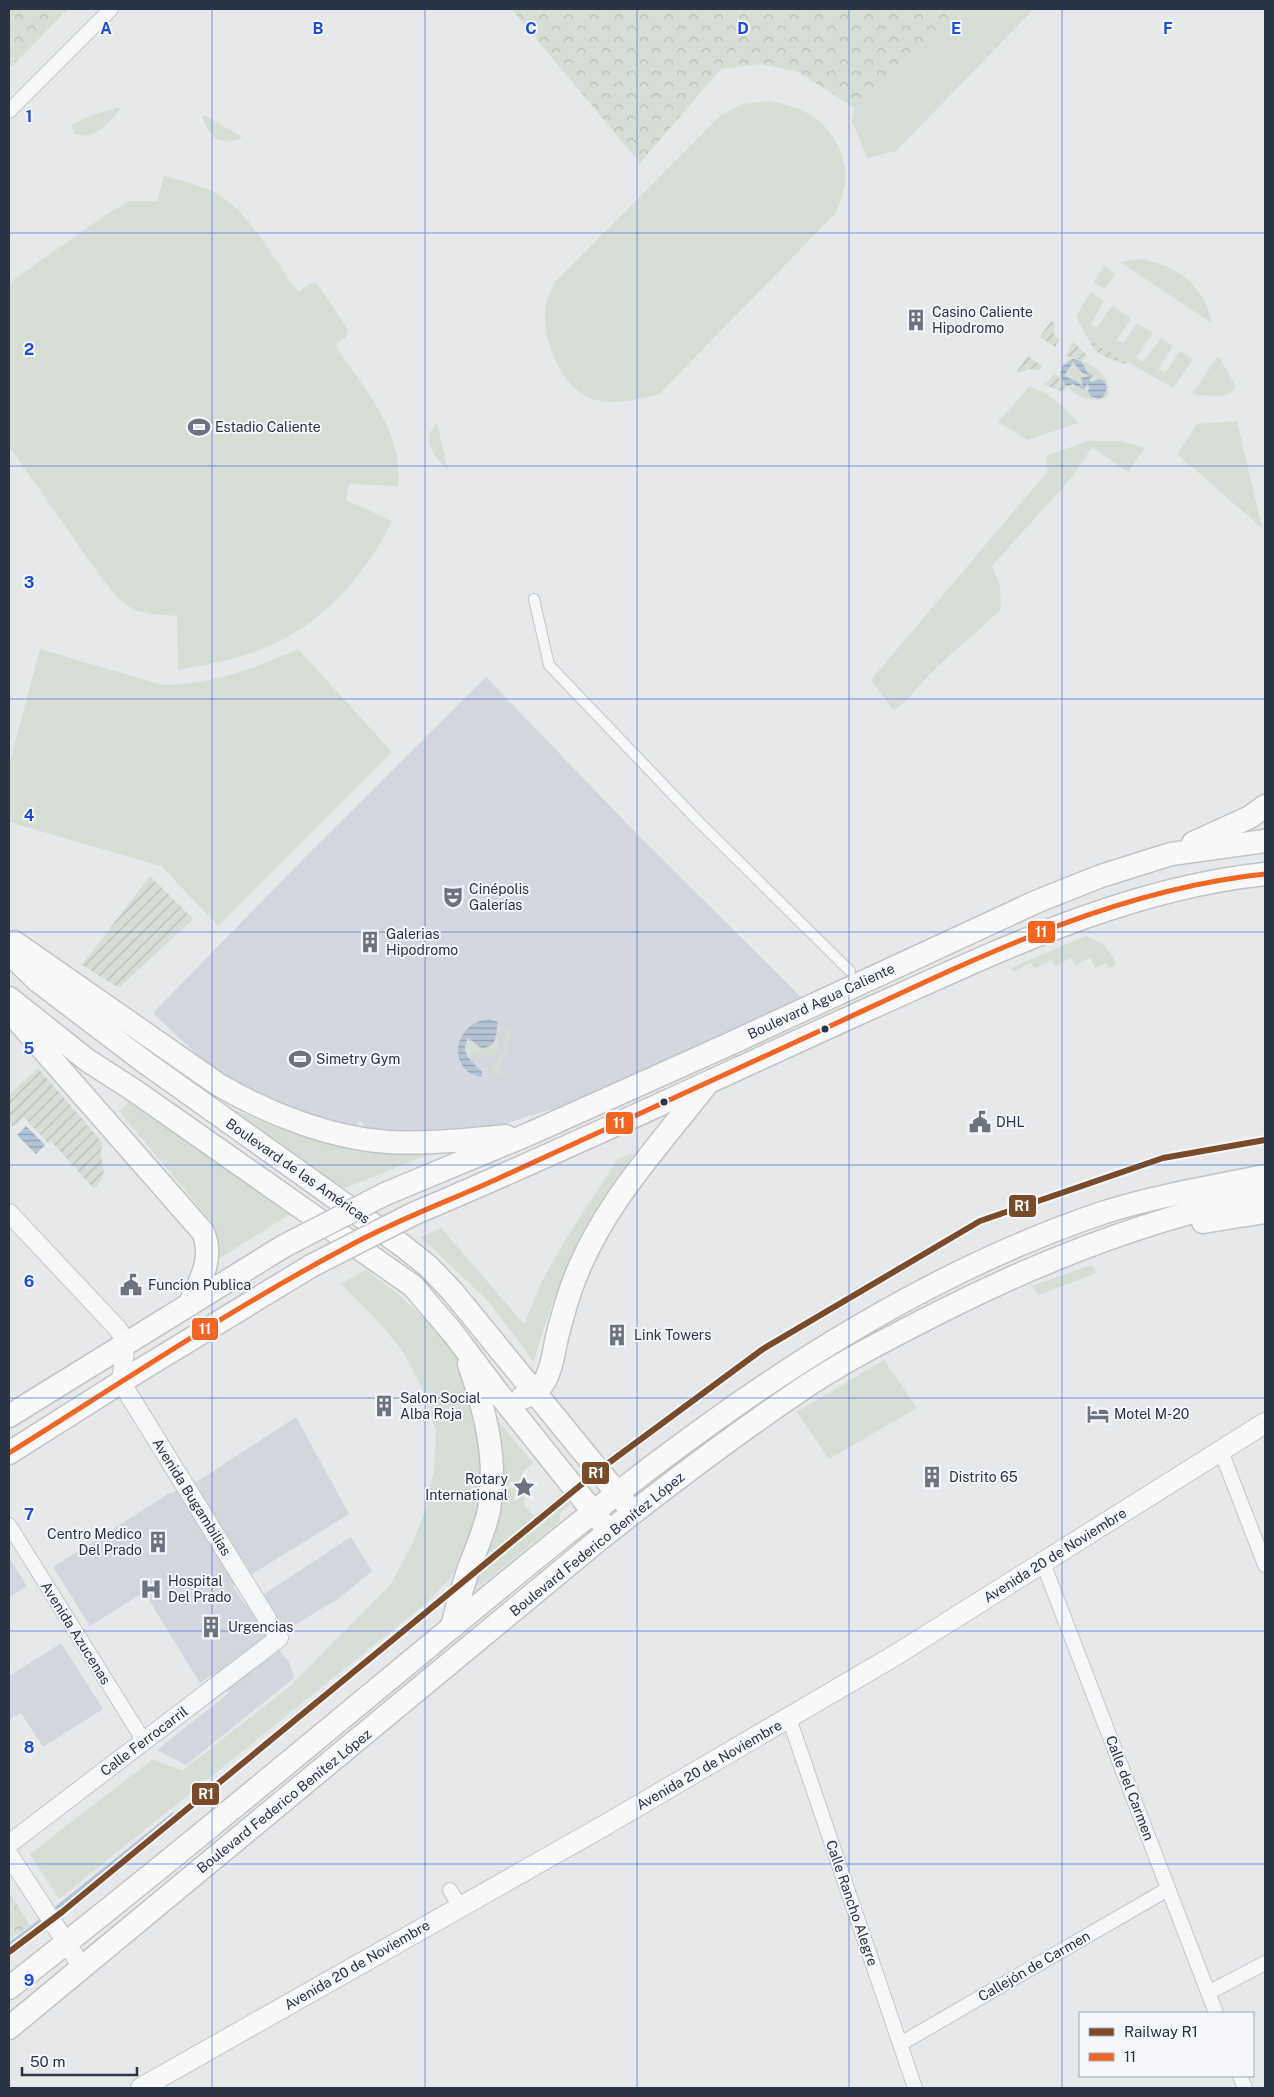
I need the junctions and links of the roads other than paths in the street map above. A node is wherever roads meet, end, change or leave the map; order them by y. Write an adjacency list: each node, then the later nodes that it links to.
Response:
1 (111, 9): 2 (street)
2 (9, 112)
3 (534, 599): 10 (street)
4 (1265, 806): 6 (main road)
5 (1265, 841): 6 (main road, Boulevard Agua Caliente)
6 (1171, 854): 18 (main road, Boulevard Agua Caliente)
7 (1265, 874): 16 (main road, Boulevard Agua Caliente)
8 (9, 938): 13 (main road)
9 (9, 952): 14 (main road, Boulevard de las Américas)
10 (850, 971)
11 (9, 998): 15 (main road, Boulevard de las Américas)
12 (9, 1010): 17 (main road)
13 (160, 1043): 14 (main road); 18 (main road)
14 (142, 1060): 15 (main road); 30 (main road, Boulevard de las Américas)
15 (120, 1080): 17 (main road); 28 (main road, Boulevard de las Américas)
16 (709, 1081): 29 (main road, Boulevard Agua Caliente, bridge); 30 (main road)
17 (101, 1114): 26 (main road)
18 (529, 1134): 26 (main road, Boulevard Agua Caliente, bridge)
19 (1265, 1160): 24 (main road)
20 (1265, 1176): 24 (main road, Boulevard Federico Benítez López)
21 (1265, 1195): 25 (main road, Boulevard Federico Benítez López)
22 (1265, 1212): 25 (main road)
23 (9, 1213): 27 (street)
24 (1104, 1213): 36 (main road, Boulevard Federico Benítez López)
25 (1097, 1242): 38 (main road, Boulevard Federico Benítez López)
26 (190, 1303): 27 (main road, Boulevard Agua Caliente)
27 (126, 1342): 29 (street); 32 (main road, Boulevard Agua Caliente)
28 (463, 1346): 31 (main road, Boulevard de las Américas); 43 (main road)
29 (121, 1382): 35 (main road, Boulevard Agua Caliente); 44 (street, Avenida Bugambilias)
30 (534, 1392): 31 (main road); 36 (main road, Boulevard de las Américas)
31 (499, 1394): 37 (main road, Boulevard de las Américas)
32 (9, 1416)
33 (1265, 1423): 34 (main road, Avenida 20 de Noviembre)
34 (1221, 1451): 41 (main road, Avenida 20 de Noviembre); 42 (street)
35 (9, 1453)
36 (618, 1492): 37 (main road, Boulevard Federico Benítez López); 38 (main road, Boulevard de las Américas)
37 (594, 1512): 40 (main road, Boulevard de las Américas); 43 (main road, Boulevard Federico Benítez López)
38 (633, 1512): 40 (main road, Boulevard Federico Benítez López)
39 (9, 1525): 46 (street, Avenida Azucenas)
40 (610, 1531): 52 (main road, Boulevard Federico Benítez López)
41 (1043, 1563): 45 (main road, Avenida 20 de Noviembre); 49 (street, Calle del Carmen)
42 (1265, 1565)
43 (452, 1627): 50 (main road, Boulevard Federico Benítez López)
44 (279, 1638): 46 (street, Calle Ferrocarril)
45 (789, 1718): 57 (street, Calle Rancho Alegre); 58 (main road, Avenida 20 de Noviembre)
46 (144, 1741): 47 (street, Calle Ferrocarril)
47 (9, 1844)
48 (9, 1856): 50 (street)
49 (1168, 1889): 54 (street, Calle del Carmen); 57 (street, Callejón de Carmen)
50 (66, 1943): 52 (street); 53 (main road, Boulevard Federico Benítez López)
51 (1265, 1963): 54 (street)
52 (82, 1967): 56 (main road, Boulevard Federico Benítez López)
53 (9, 1988)
54 (1208, 1992): 55 (street, Calle del Carmen)
55 (1216, 2012)
56 (9, 2028)
57 (900, 2044): 59 (street, Calle Rancho Alegre)
58 (141, 2088)
59 (915, 2088)

